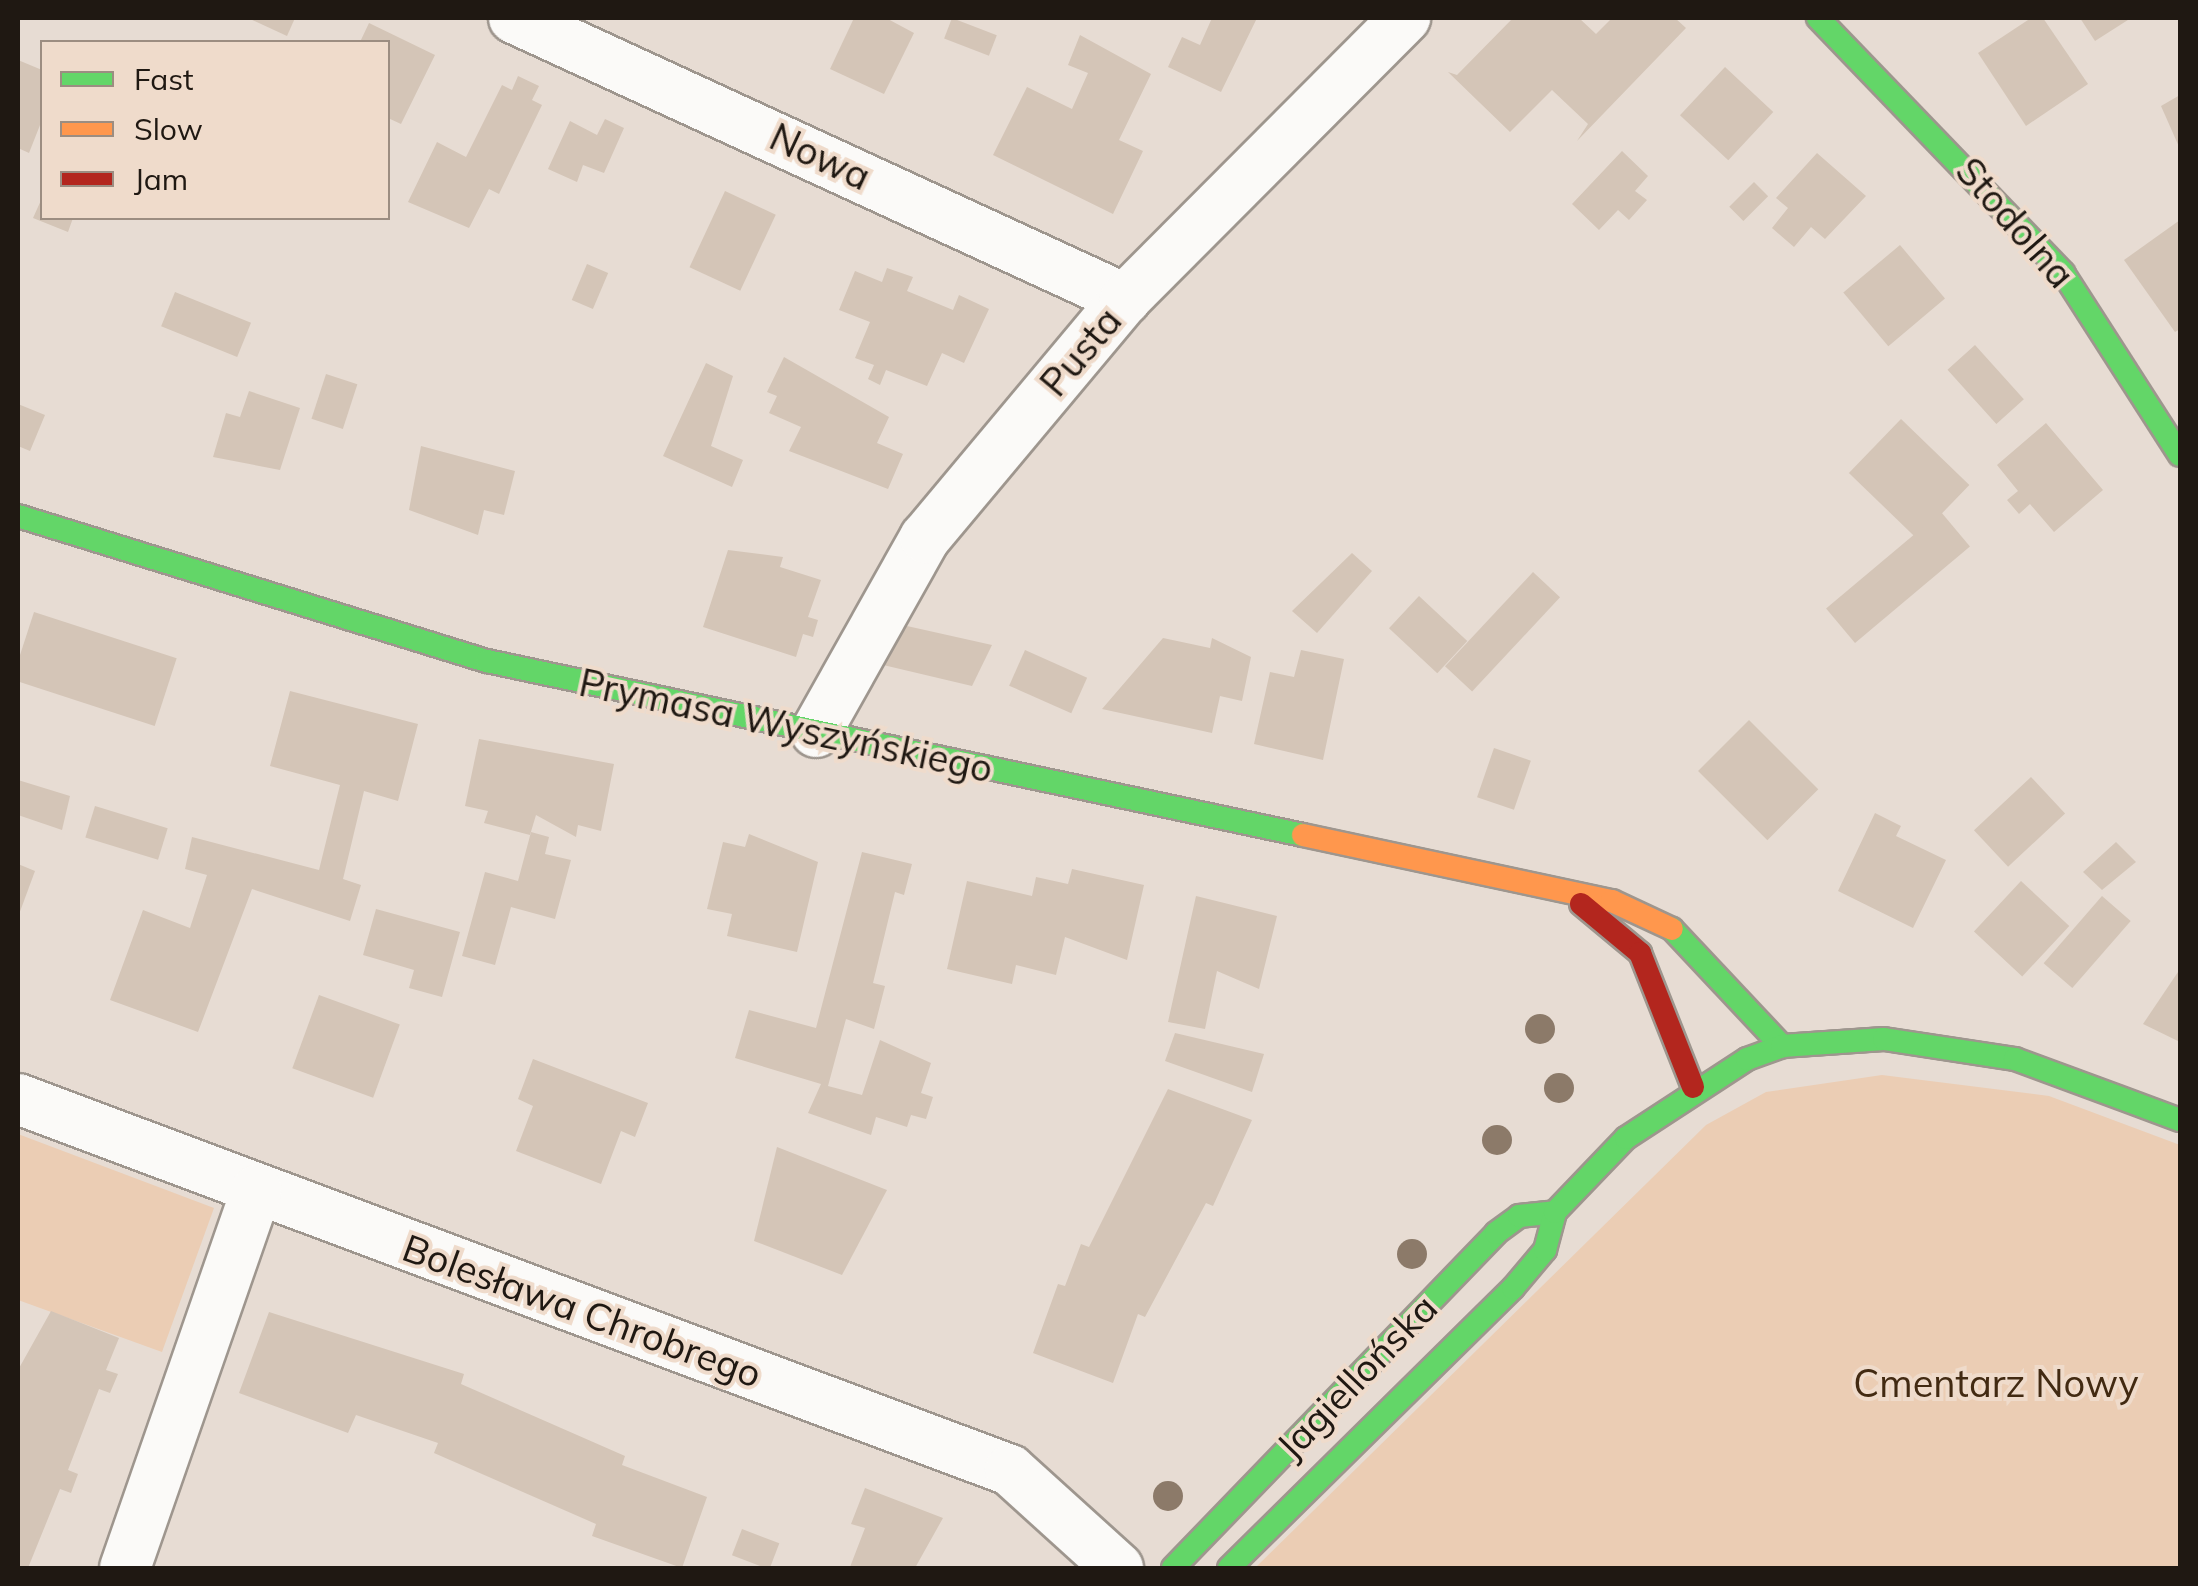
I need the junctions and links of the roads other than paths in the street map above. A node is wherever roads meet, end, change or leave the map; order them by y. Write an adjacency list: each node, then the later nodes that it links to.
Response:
1 (514, 18): 4 (street, Nowa)
2 (1405, 18): 4 (street, Pusta)
3 (1818, 18): 5 (street, Stodolna)
4 (1125, 299): 7 (street, Pusta)
5 (2180, 455)
6 (18, 516): 7 (street, Prymasa Wyszyńskiego)
7 (816, 732): 8 (street, Prymasa Wyszyńskiego)
8 (1566, 894): 9 (street, Prymasa Wyszyńskiego); 10 (street, Prymasa Wyszyńskiego)
9 (1782, 1046): 10 (street); 12 (street)
10 (1693, 1087): 14 (street, Jagiellońska)
11 (18, 1098): 13 (street, Bolesława Chrobrego)
12 (2180, 1120)
13 (257, 1190): 15 (street); 16 (street, Bolesława Chrobrego)
14 (1555, 1212): 17 (street, Jagiellońska); 18 (street, Jagiellońska)
15 (126, 1568)
16 (1118, 1568)
17 (1174, 1568)
18 (1230, 1568)

